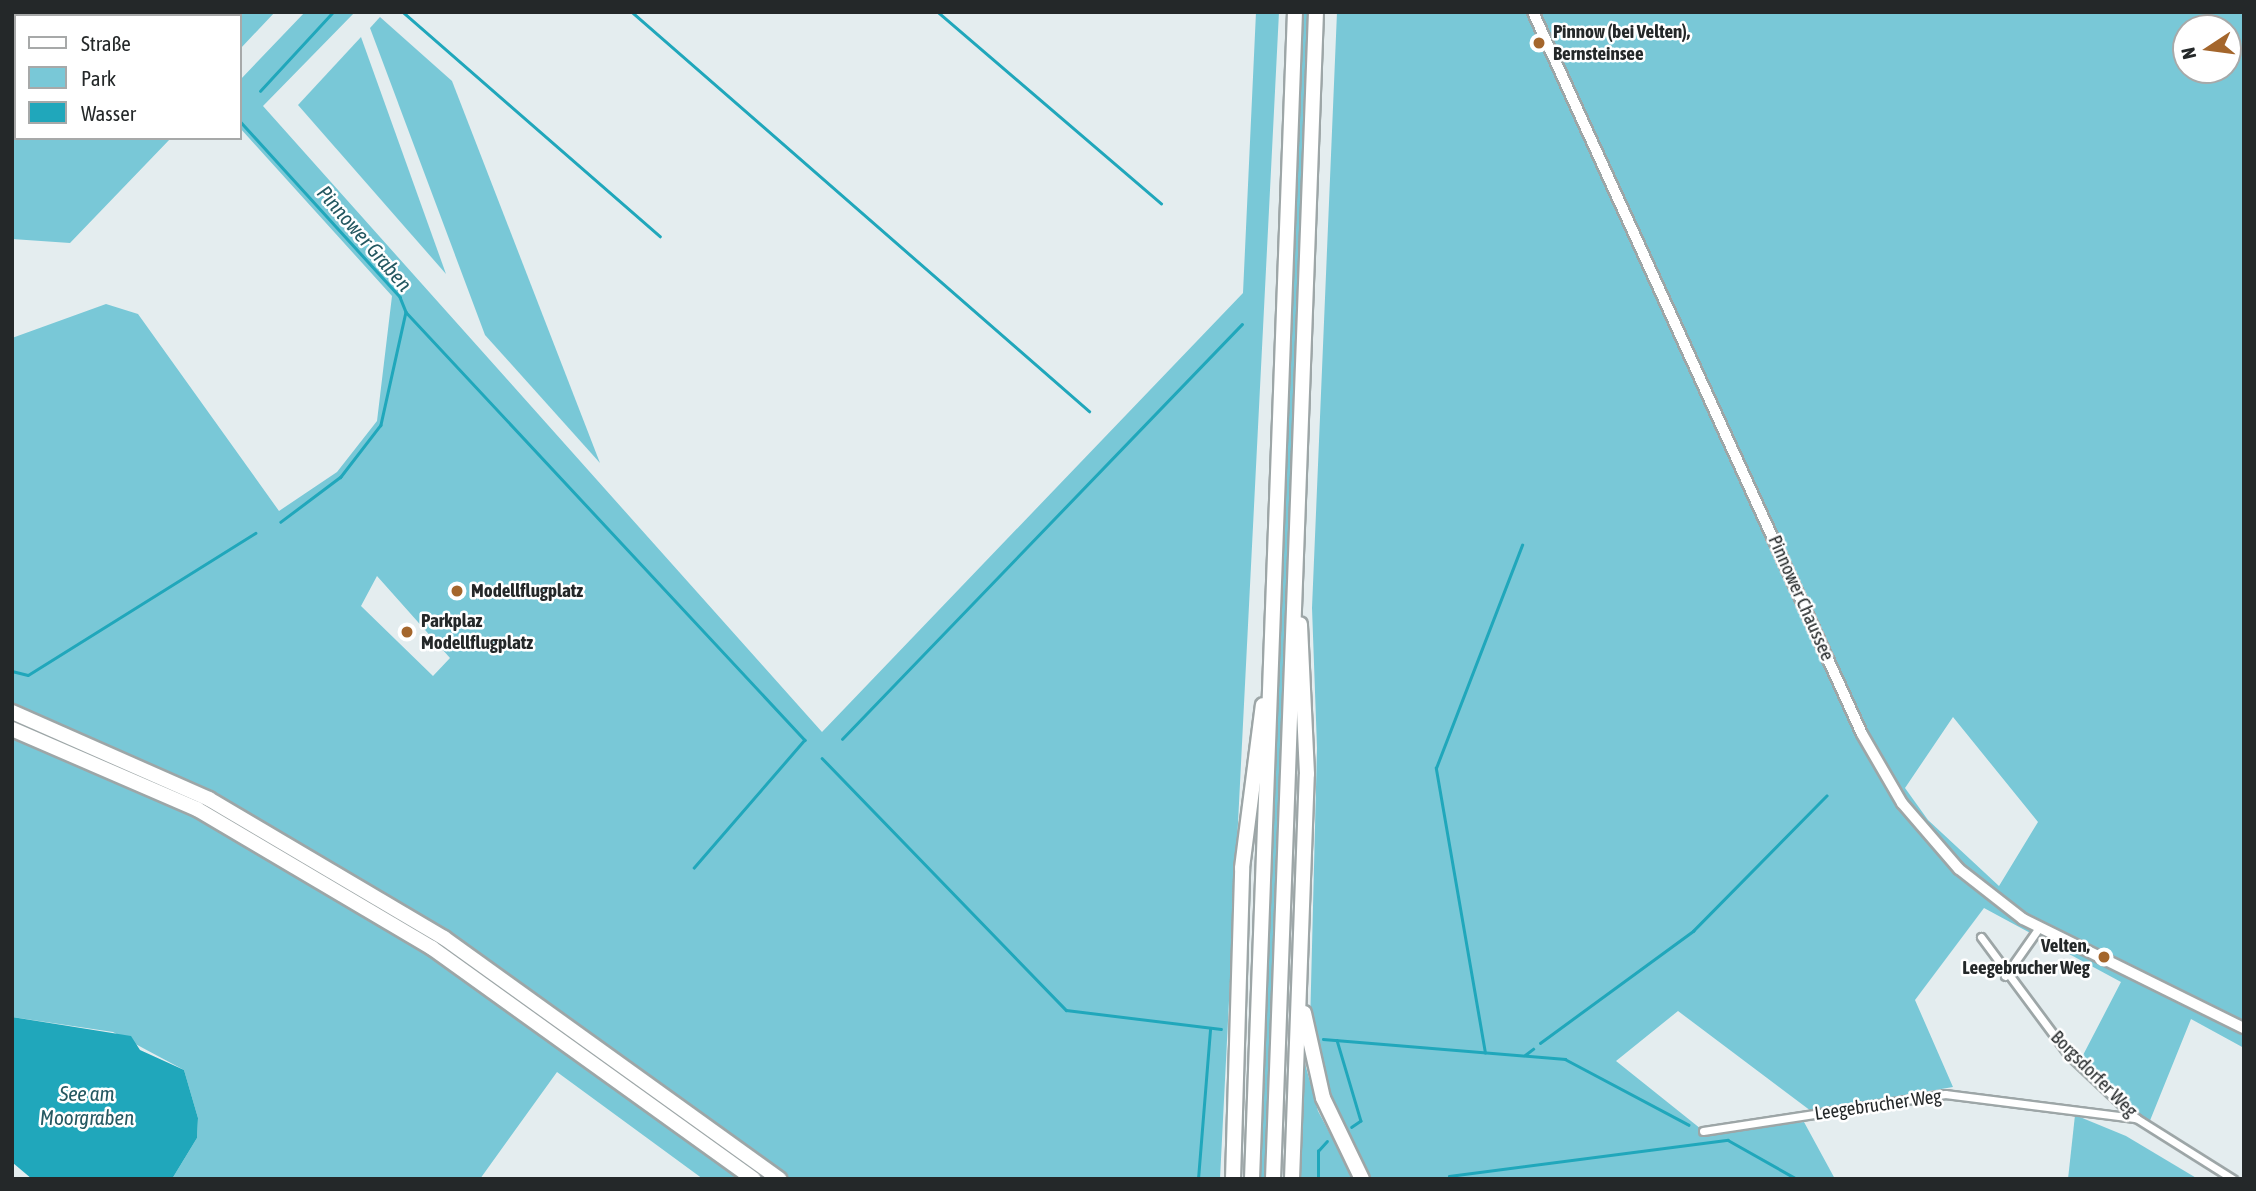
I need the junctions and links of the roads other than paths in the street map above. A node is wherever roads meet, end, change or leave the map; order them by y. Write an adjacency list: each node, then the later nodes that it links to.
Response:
1 (1295, 12): 5 (highway)
2 (1316, 12): 4 (highway)
3 (1533, 12): 9 (main road, Pinnower Chaussee)
4 (1294, 563): 8 (highway); 23 (highway)
5 (1272, 656): 13 (highway); 22 (highway)
6 (12, 712): 19 (highway)
7 (12, 729): 16 (highway)
8 (1302, 900): 24 (highway); 25 (highway)
9 (2038, 929): 11 (street); 12 (main road, Pinnower Chaussee)
10 (1981, 937): 11 (street, Borgsdorfer Weg)
11 (2005, 976): 14 (street, Borgsdorfer Weg)
12 (2244, 1028)
13 (1236, 1067): 20 (highway); 21 (highway)
14 (2136, 1118): 15 (street, Leegebrucher Weg); 26 (street, Borgsdorfer Weg)
15 (1703, 1131)
16 (694, 1132): 17 (highway); 18 (highway)
17 (740, 1179)
18 (754, 1179)
19 (779, 1179)
20 (1225, 1179)
21 (1233, 1179)
22 (1252, 1179)
23 (1273, 1179)
24 (1292, 1179)
25 (1362, 1179)
26 (2233, 1179)

